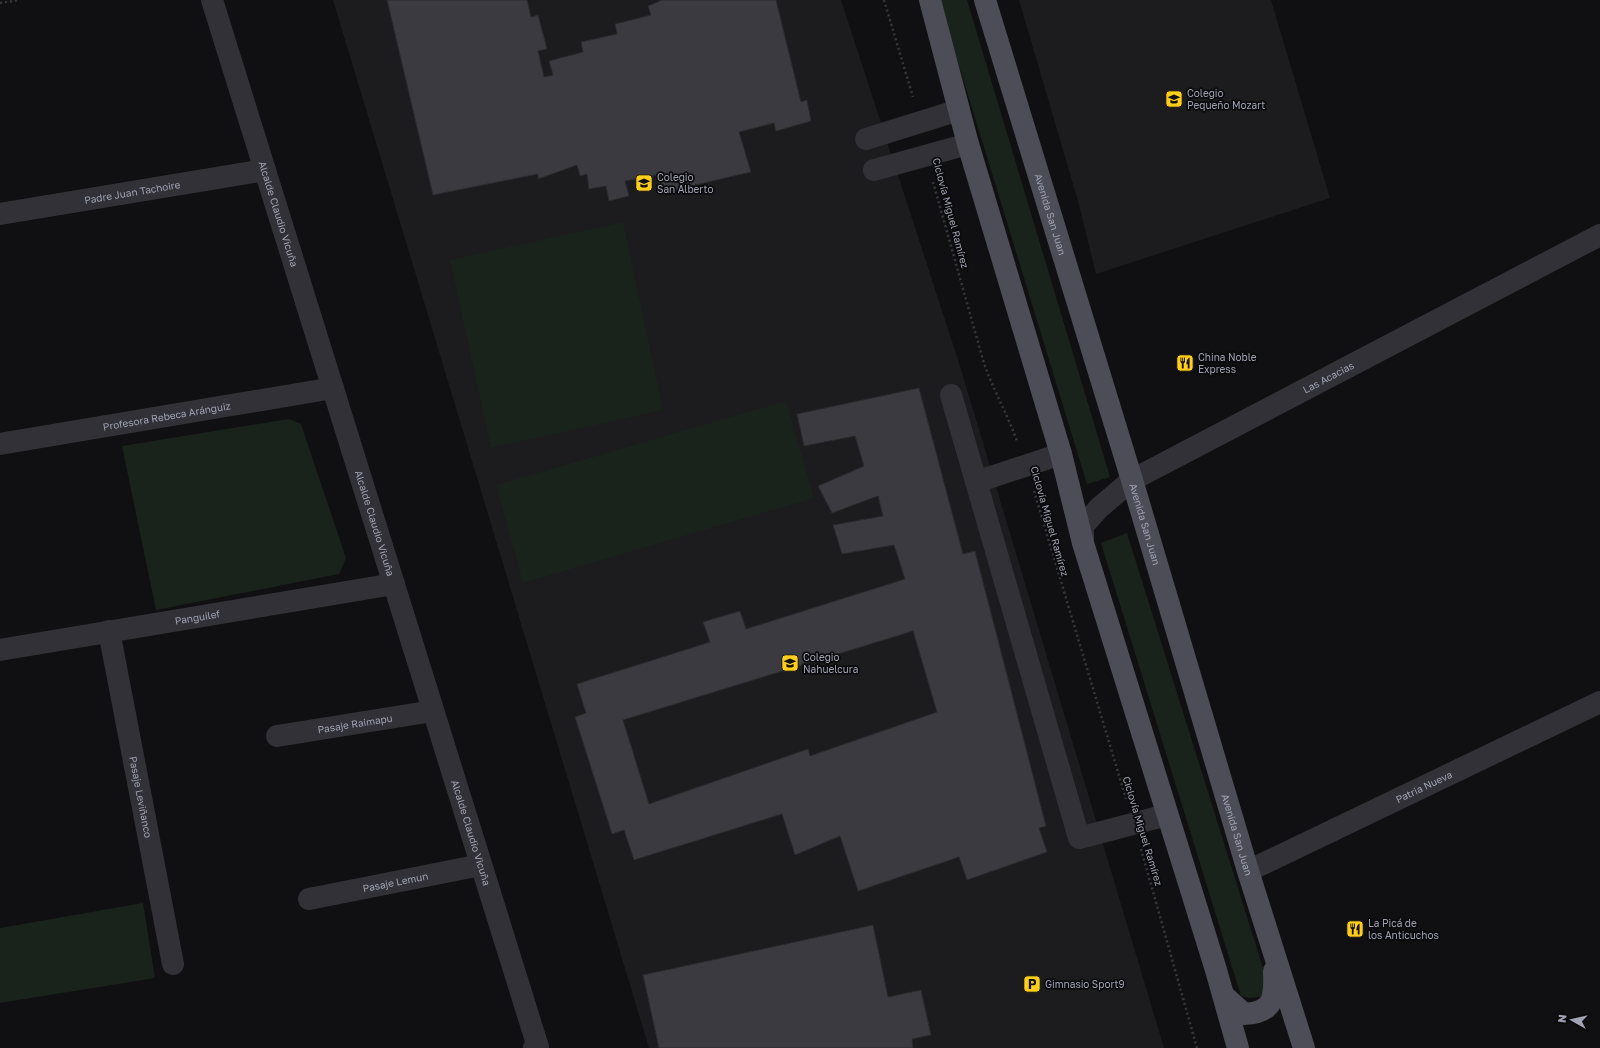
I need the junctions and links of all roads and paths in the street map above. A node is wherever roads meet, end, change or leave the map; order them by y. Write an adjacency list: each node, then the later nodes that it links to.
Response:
1 (20, 0): 6 (path)
2 (212, 0): 12 (street, Alcalde Claudio Vicuña)
3 (884, 0): 8 (path)
4 (930, 0): 7 (main road)
5 (985, 0): 21 (main road, Avenida San Juan)
6 (0, 3)
7 (959, 110): 8 (street); 10 (main road)
8 (920, 122): 9 (street)
9 (866, 139)
10 (968, 144): 11 (street); 19 (main road)
11 (928, 155): 13 (street); 20 (path, Ciclovía Miguel Ramírez)
12 (265, 170): 14 (street, Padre Juan Tachoire); 16 (street, Alcalde Claudio Vicuña)
13 (874, 170)
14 (0, 214)
15 (1600, 235): 21 (street, Las Acacias)
16 (333, 388): 18 (street, Profesora Rebeca Aránguiz); 24 (street, Alcalde Claudio Vicuña)
17 (951, 395): 22 (street)
18 (0, 444)
19 (1061, 454): 20 (street); 23 (main road)
20 (1026, 465): 22 (street); 31 (path, Ciclovía Miguel Ramírez)
21 (1132, 480): 23 (street, Las Acacias); 33 (main road, Avenida San Juan)
22 (976, 482): 31 (street)
23 (1083, 543): 30 (main road)
24 (394, 584): 25 (street, Panguilef); 28 (street, Alcalde Claudio Vicuña)
25 (109, 631): 26 (street, Panguilef); 36 (street, Pasaje Leviñanco)
26 (0, 650)
27 (1600, 702): 33 (street, Patria Nueva)
28 (433, 711): 29 (street, Pasaje Raimapu); 32 (street, Alcalde Claudio Vicuña)
29 (278, 736)
30 (1167, 815): 31 (street); 37 (main road)
31 (1134, 825): 39 (path, Ciclovía Miguel Ramírez)
32 (481, 865): 34 (street, Pasaje Lemun); 38 (street, Alcalde Claudio Vicuña)
33 (1248, 871): 35 (main road, Avenida San Juan)
34 (310, 899)
35 (1274, 953): 37 (main road); 41 (main road, Avenida San Juan)
36 (173, 964)
37 (1224, 996): 40 (main road)
38 (536, 1048)
39 (1197, 1048)
40 (1238, 1048)
41 (1304, 1048)

